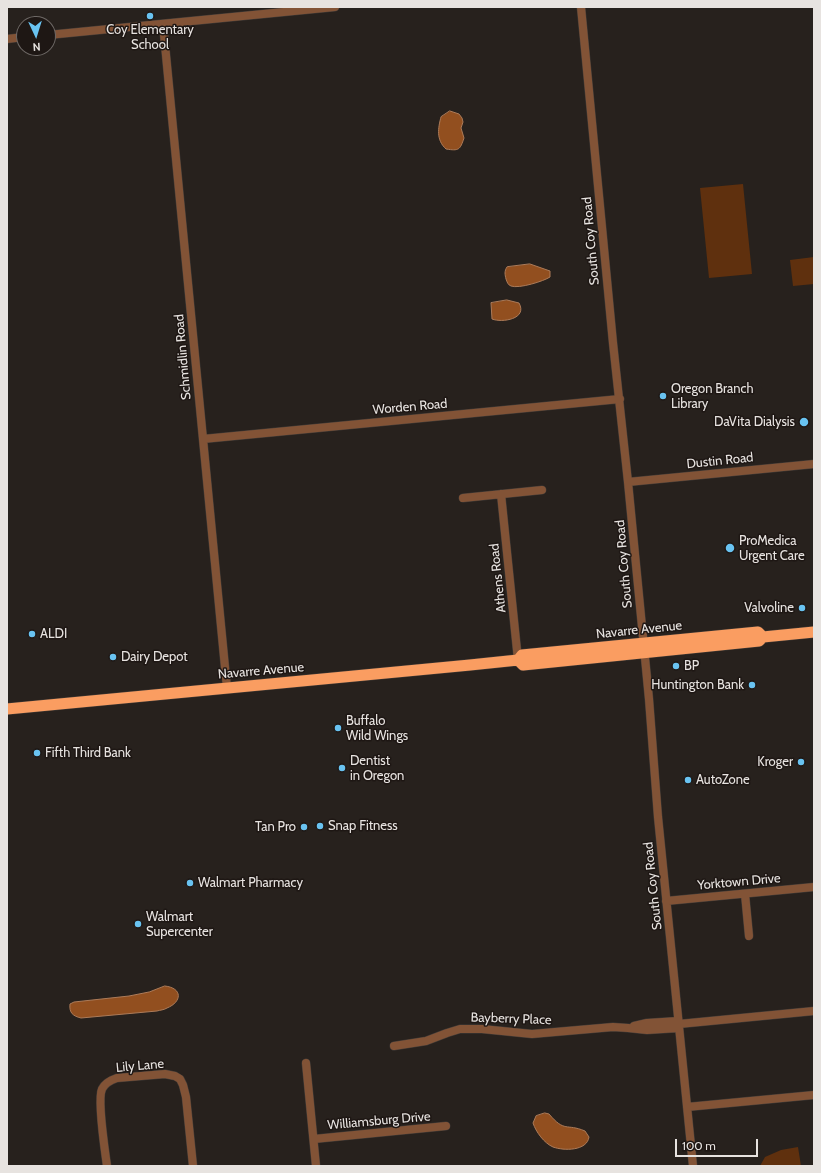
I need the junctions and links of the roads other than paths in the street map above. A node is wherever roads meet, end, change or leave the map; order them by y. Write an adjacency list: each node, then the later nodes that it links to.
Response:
1 (335, 7): 3 (street)
2 (581, 7): 6 (street, South Coy Road)
3 (322, 8): 4 (street)
4 (163, 24): 5 (street); 7 (street, Schmidlin Road)
5 (56, 34)
6 (620, 399): 7 (street, Worden Road); 9 (street, South Coy Road)
7 (203, 439): 18 (street, Schmidlin Road)
8 (814, 464): 9 (street, Dustin Road)
9 (628, 482): 14 (street, South Coy Road)
10 (542, 490): 11 (street)
11 (501, 494): 12 (street); 16 (street, Athens Road)
12 (463, 498)
13 (814, 632): 14 (highway, Navarre Avenue)
14 (644, 648): 15 (highway, Navarre Avenue); 17 (highway, Navarre Avenue); 22 (street, South Coy Road)
15 (554, 652): 16 (highway, Navarre Avenue); 17 (highway)
16 (518, 660): 17 (highway, Navarre Avenue); 18 (highway, Navarre Avenue)
17 (532, 664)
18 (227, 688): 19 (highway, Navarre Avenue)
19 (7, 709)
20 (814, 887): 21 (street, Yorktown Drive)
21 (745, 894): 22 (street, Yorktown Drive); 23 (street)
22 (666, 901): 25 (street, South Coy Road)
23 (749, 936)
24 (814, 1011): 25 (street, Bayberry Place)
25 (679, 1024): 26 (street, Bayberry Place); 29 (street, South Coy Road)
26 (394, 1046)
27 (306, 1063): 31 (street)
28 (814, 1095): 29 (street)
29 (687, 1107): 35 (street, South Coy Road)
30 (446, 1126): 31 (street, Williamsburg Drive)
31 (314, 1139): 34 (street)
32 (107, 1166): 33 (street, Lily Lane)
33 (193, 1166)
34 (316, 1166)
35 (693, 1166)

